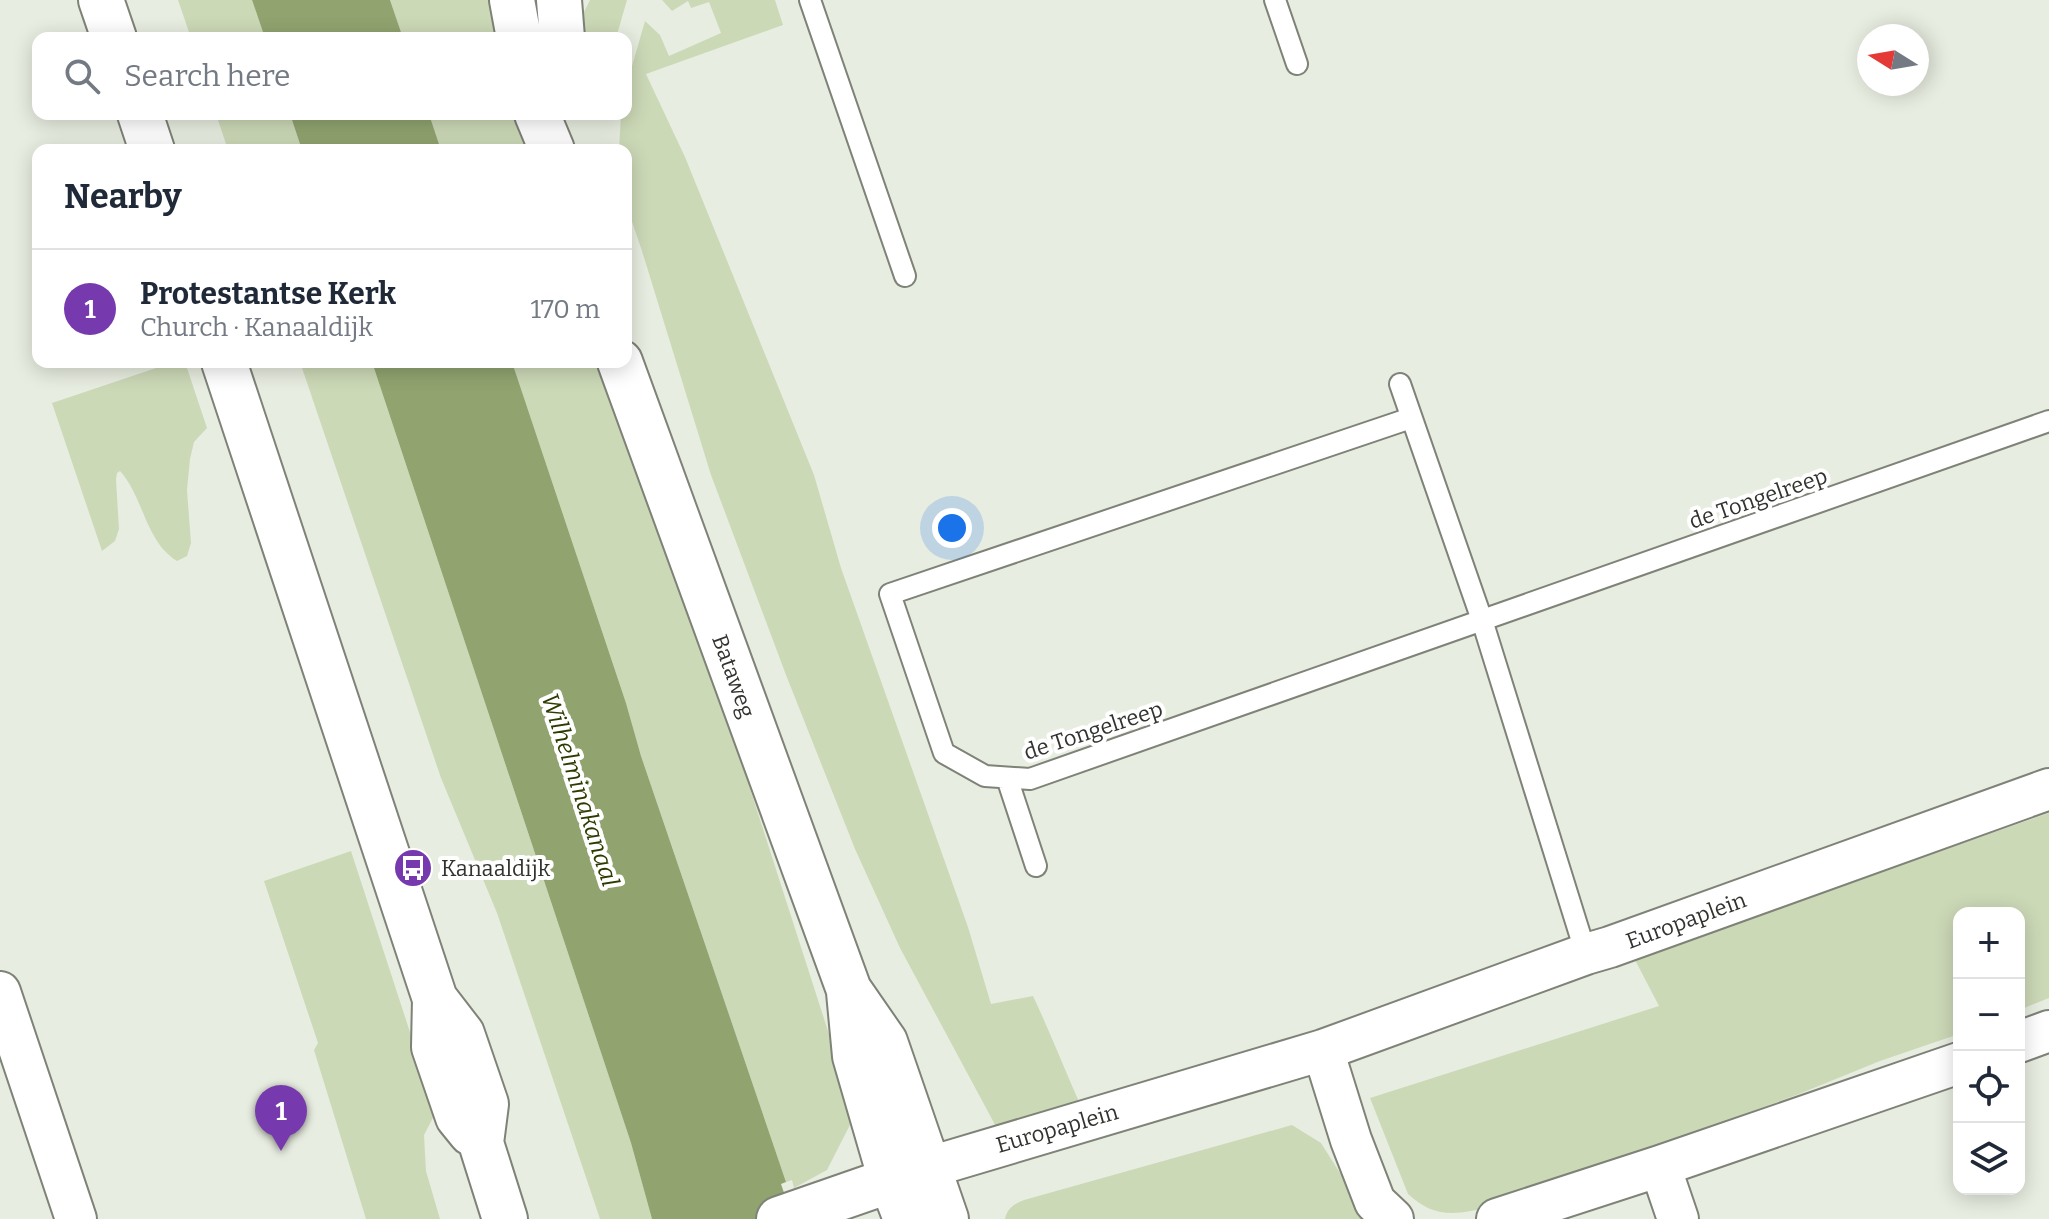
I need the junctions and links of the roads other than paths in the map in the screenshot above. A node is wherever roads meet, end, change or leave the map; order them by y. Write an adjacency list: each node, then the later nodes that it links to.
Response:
1 (101, 0): 6 (street)
2 (512, 0): 7 (street)
3 (559, 0): 8 (street)
4 (810, 0): 16 (lane)
5 (1275, 0): 9 (lane)
6 (112, 32)
7 (518, 32)
8 (562, 32)
9 (1297, 64)
10 (142, 120): 13 (street)
11 (540, 120): 14 (street)
12 (565, 120): 15 (street)
13 (150, 144)
14 (550, 144)
15 (563, 144)
16 (905, 276)
17 (226, 368): 35 (street)
18 (622, 368): 33 (street, Bataweg)
19 (1400, 384): 20 (lane)
20 (1411, 418): 22 (lane); 23 (lane, de Tongelreep)
21 (2049, 421): 22 (lane, de Tongelreep)
22 (1482, 620): 23 (lane, de Tongelreep); 26 (lane)
23 (1007, 778): 25 (lane)
24 (2049, 789): 26 (street, Europaplein)
25 (1036, 866)
26 (1586, 954): 30 (street, Europaplein)
27 (0, 992): 34 (street)
28 (2049, 1031): 29 (street)
29 (2025, 1040)
30 (1323, 1050): 33 (street, Europaplein); 38 (street)
31 (1953, 1065): 32 (street)
32 (1660, 1166): 39 (street); 40 (street)
33 (909, 1189): 36 (street); 37 (street, Bataweg)
34 (76, 1219)
35 (505, 1219)
36 (779, 1219)
37 (946, 1219)
38 (1393, 1219)
39 (1497, 1219)
40 (1678, 1219)

